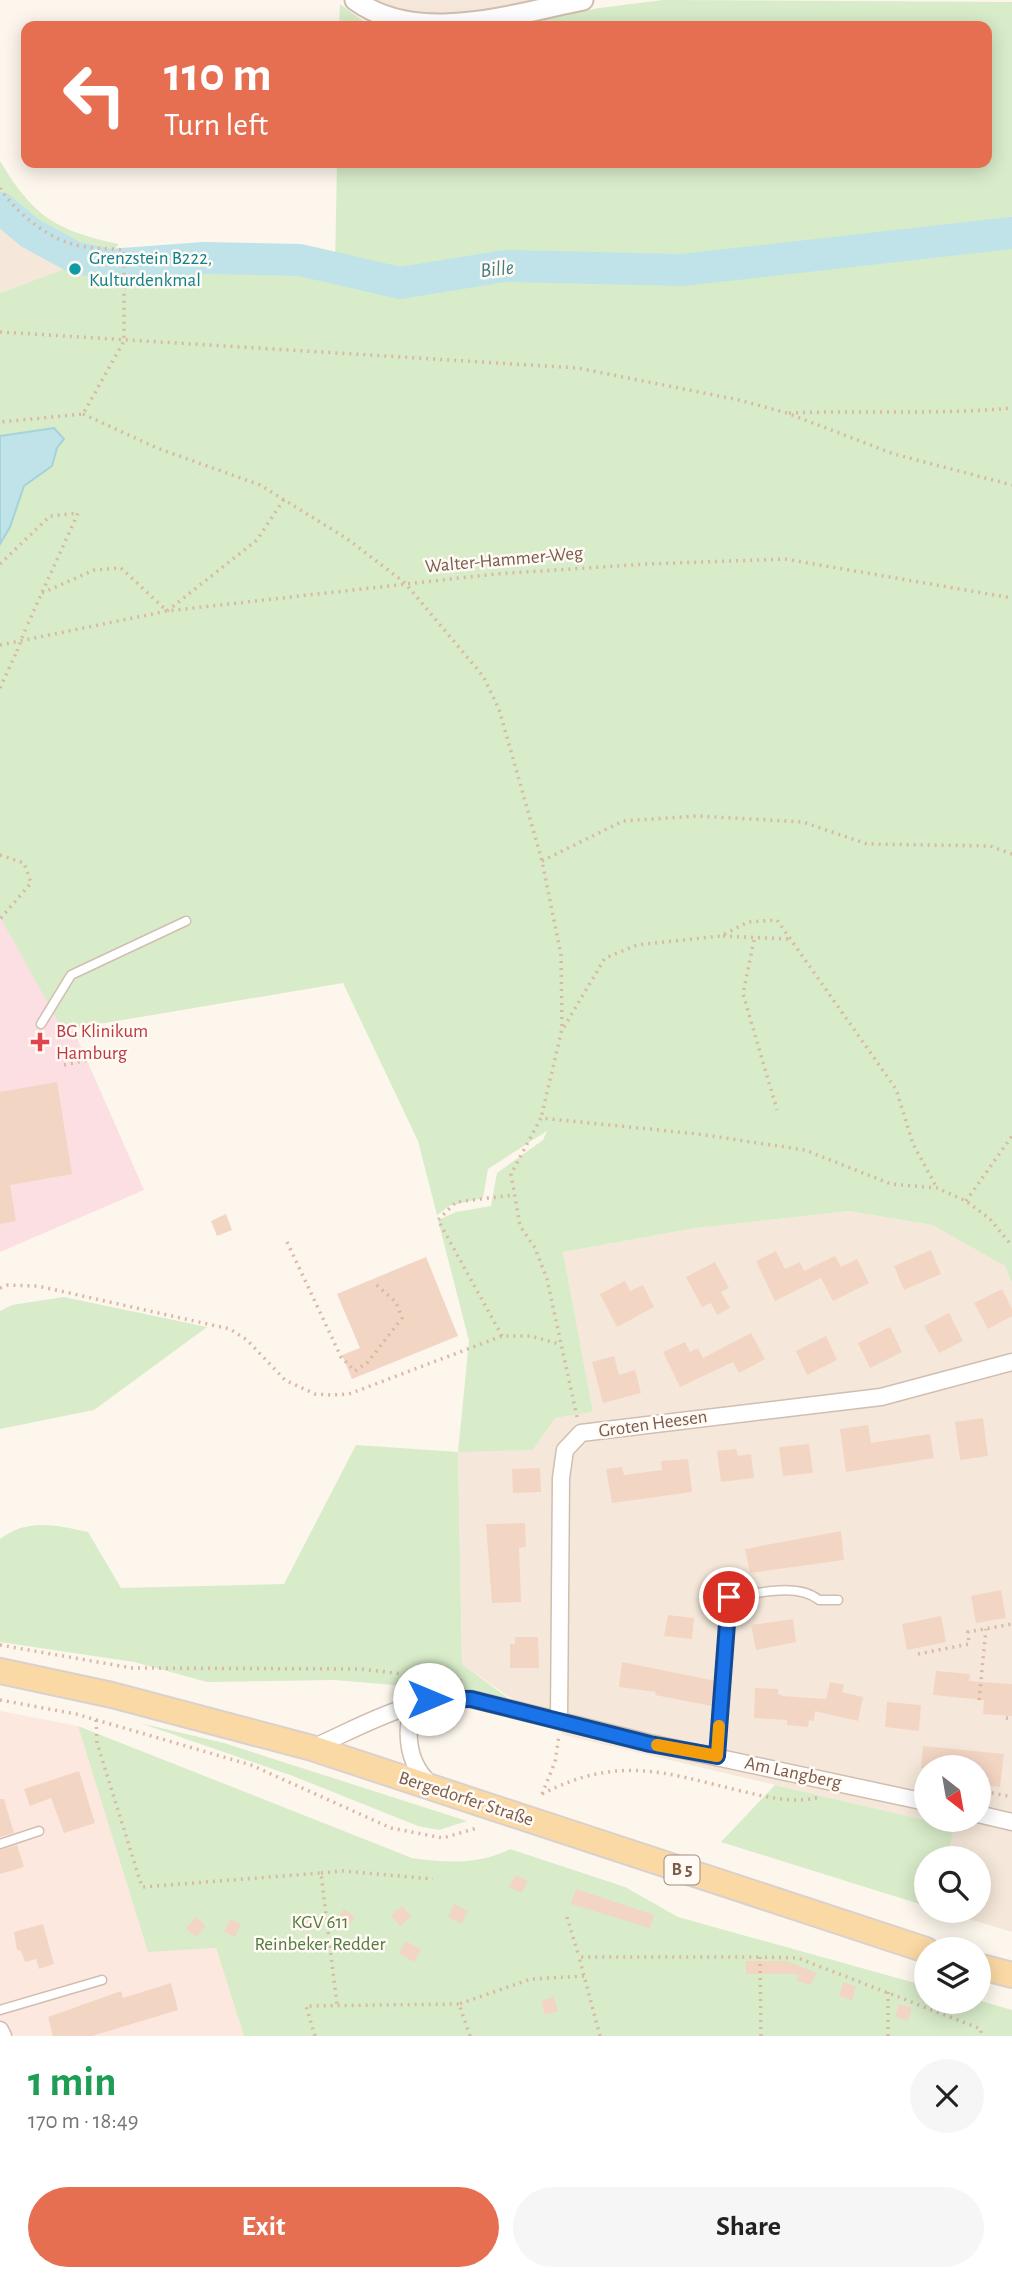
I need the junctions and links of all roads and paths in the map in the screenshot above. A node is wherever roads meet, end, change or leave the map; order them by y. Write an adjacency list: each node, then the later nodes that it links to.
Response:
1 (355, 0): 3 (street)
2 (583, 0): 4 (street)
3 (418, 21)
4 (479, 21)
5 (0, 188): 7 (path)
6 (0, 332): 7 (path)
7 (124, 341): 9 (path); 10 (path)
8 (1012, 408): 9 (path)
9 (787, 413): 12 (path)
10 (83, 414): 11 (path); 13 (path)
11 (0, 422)
12 (1012, 485)
13 (284, 499): 15 (path); 18 (path)
14 (0, 564): 16 (path)
15 (405, 583): 17 (path, Walter-Hammer-Weg); 18 (path, Walter-Hammer-Weg); 23 (path)
16 (42, 593): 18 (path); 20 (path, bridge)
17 (1012, 598)
18 (167, 611): 19 (path, Walter-Hammer-Weg)
19 (0, 645)
20 (0, 688)
21 (1012, 854): 23 (path)
22 (0, 855): 24 (path)
23 (542, 861): 30 (path)
24 (0, 919)
25 (186, 921): 29 (lane)
26 (721, 936): 27 (path); 28 (path); 30 (path)
27 (788, 939): 28 (path); 36 (path)
28 (754, 940): 33 (path)
29 (41, 1024)
30 (562, 1029): 34 (path)
31 (117, 1054): 32 (path)
32 (64, 1065)
33 (777, 1110)
34 (541, 1118): 36 (path); 37 (path)
35 (1012, 1136): 38 (path)
36 (937, 1188): 38 (path)
37 (514, 1195): 43 (path); 44 (path)
38 (966, 1201): 40 (path)
39 (287, 1242): 41 (path)
40 (1012, 1246)
41 (373, 1282)
42 (0, 1288): 43 (path)
43 (502, 1336): 44 (path)
44 (559, 1344): 46 (path)
45 (1012, 1362): 46 (street, Groten Heesen)
46 (581, 1433): 58 (street, Groten Heesen)
47 (838, 1600): 62 (lane)
48 (1012, 1624): 49 (path)
49 (986, 1629): 51 (path); 55 (path)
50 (0, 1645): 53 (path)
51 (918, 1654)
52 (0, 1671): 61 (main road, Bergedorfer Straße / B 5)
53 (472, 1683)
54 (0, 1700): 60 (path)
55 (979, 1700)
56 (414, 1703): 58 (street, Am Langberg); 61 (street, Am Langberg); 64 (street)
57 (1006, 1718): 59 (path)
58 (559, 1719): 62 (street, Am Langberg); 63 (path)
59 (1012, 1719)
60 (96, 1720): 70 (path); 73 (path)
61 (312, 1748): 64 (main road, Bergedorfer Straße / B 5)
62 (717, 1756): 63 (street, Am Langberg)
63 (843, 1783): 67 (street, Am Langberg)
64 (438, 1790): 76 (main road, Bergedorfer Straße / B 5)
65 (991, 1793): 66 (path)
66 (1012, 1797)
67 (914, 1799)
68 (991, 1817): 69 (street)
69 (1012, 1822)
70 (477, 1828)
71 (39, 1831): 72 (lane)
72 (0, 1844)
73 (321, 1873): 74 (path); 85 (path)
74 (433, 1879)
75 (567, 1917): 77 (path)
76 (914, 1946)
77 (579, 1957): 78 (path); 81 (path)
78 (760, 1957): 83 (path); 92 (path)
79 (991, 1969): 80 (main road)
80 (1012, 1975)
81 (584, 1976): 84 (path); 91 (path)
82 (102, 1980): 86 (lane)
83 (888, 1991): 93 (path); 94 (path)
84 (459, 2004): 85 (path); 90 (path)
85 (337, 2005): 89 (path)
86 (0, 2010)
87 (0, 2030): 88 (street)
88 (3, 2036)
89 (315, 2036)
90 (470, 2036)
91 (600, 2036)
92 (761, 2036)
93 (888, 2036)
94 (981, 2036)

